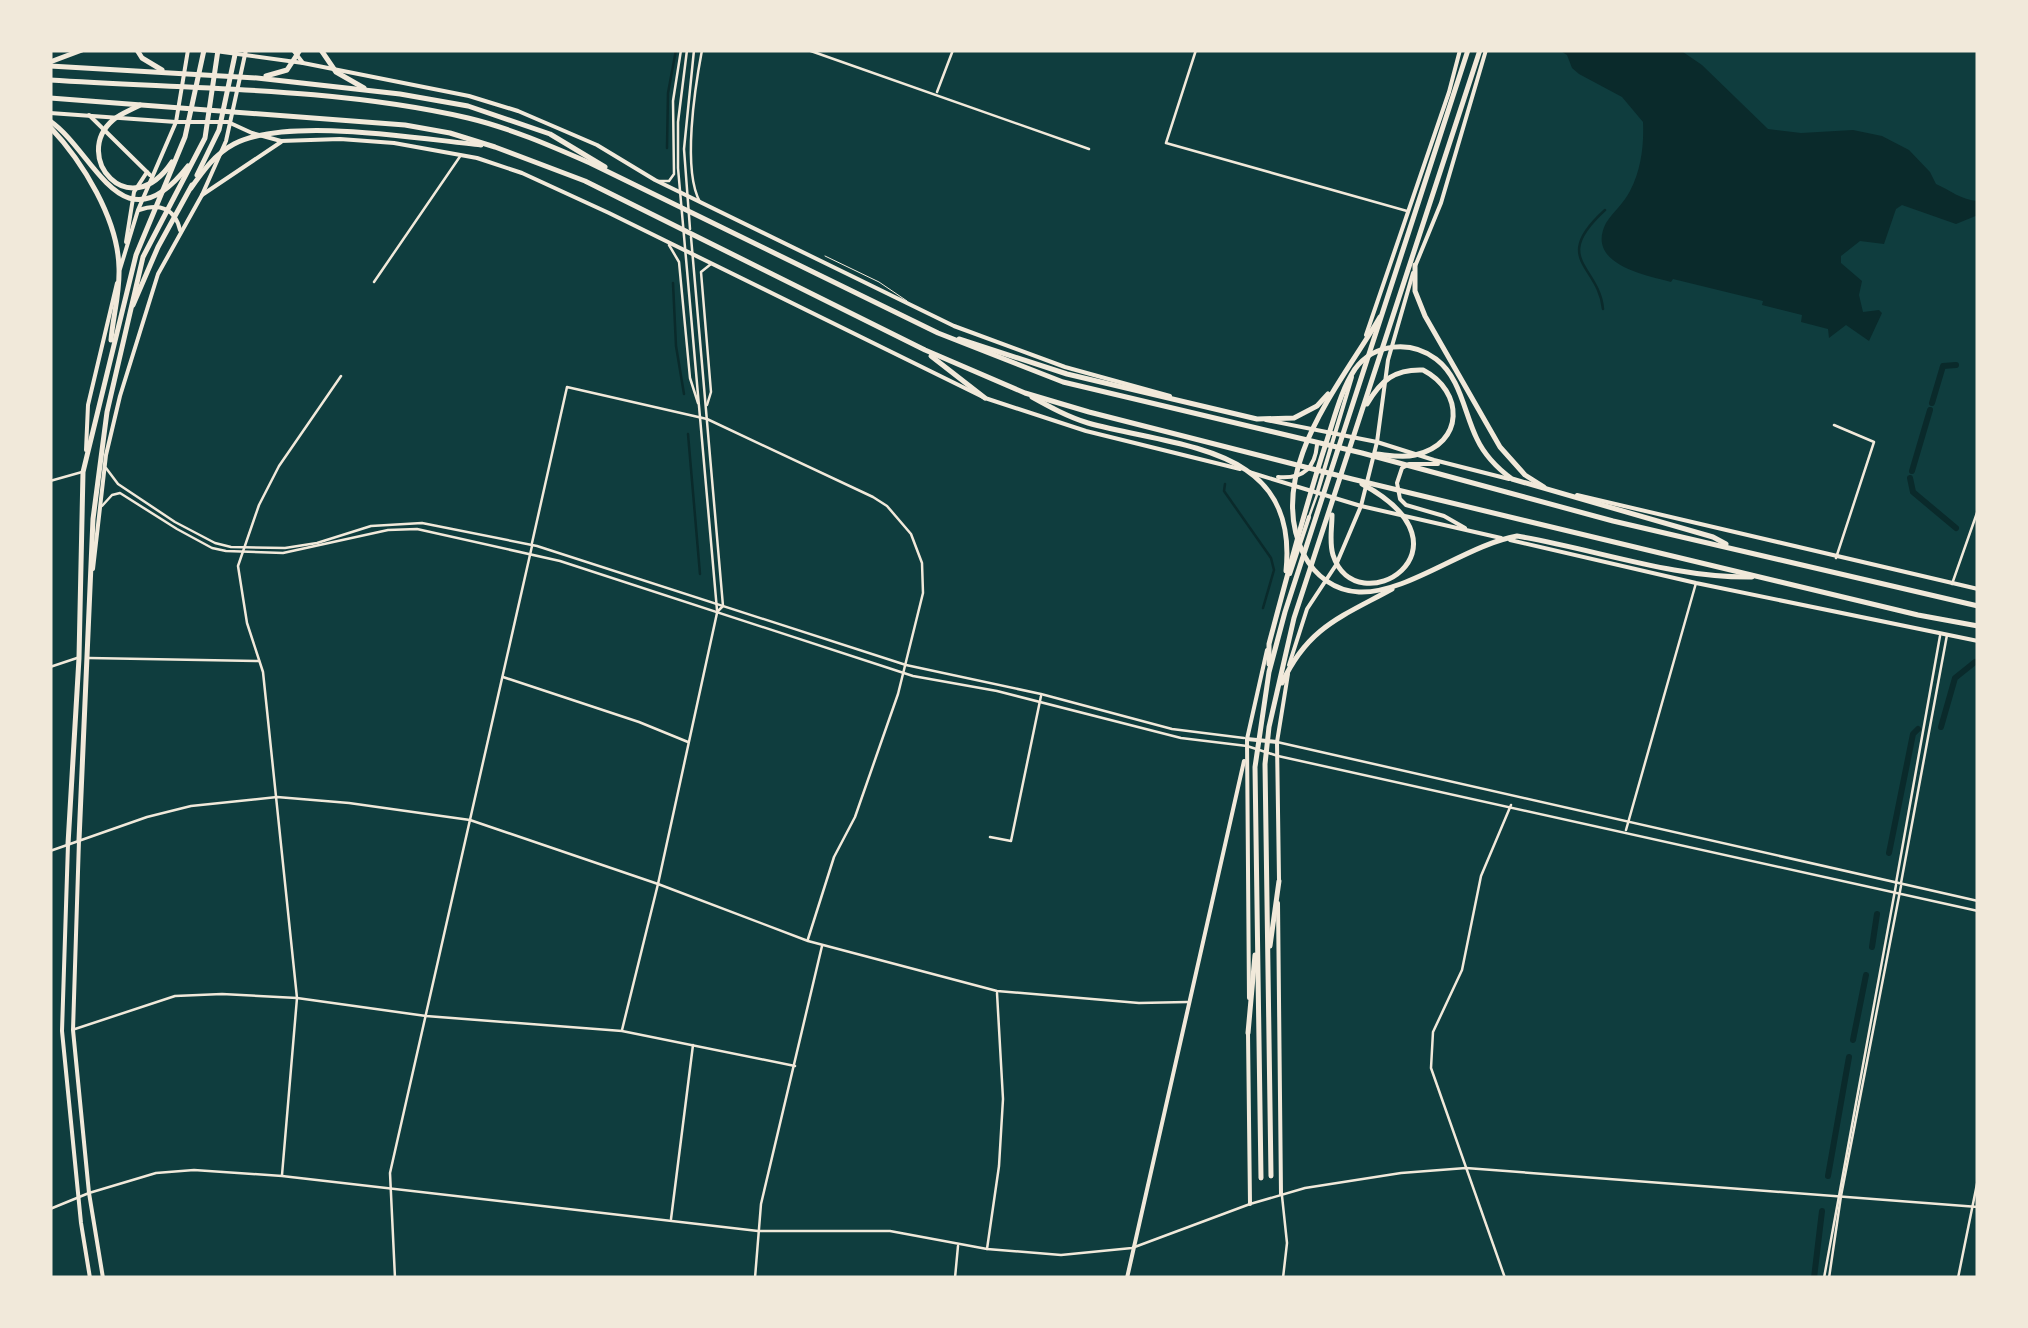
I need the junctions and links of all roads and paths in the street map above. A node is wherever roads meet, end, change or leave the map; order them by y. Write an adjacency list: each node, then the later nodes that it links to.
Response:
1 (82, 50): 20 (highway)
2 (136, 50): 22 (highway)
3 (188, 50): 33 (main road)
4 (211, 50): 17 (main road); 36 (highway); 39 (highway)
5 (236, 50): 45 (highway)
6 (296, 50): 19 (main road); 25 (highway)
7 (321, 50): 27 (highway)
8 (681, 50): 44 (street)
9 (687, 50): 67 (street)
10 (694, 50): 68 (street)
11 (702, 50): 47 (street)
12 (808, 50): 28 (street)
13 (952, 50): 28 (street)
14 (1196, 50): 49 (street)
15 (1460, 50): 23 (main road)
16 (1483, 50): 21 (main road); 24 (highway)
17 (246, 51): 19 (main road); 34 (main road)
18 (1468, 53): 23 (main road); 57 (highway)
19 (304, 63): 44 (main road)
20 (50, 64): 22 (highway)
21 (1482, 64): 24 (main road); 75 (main road)
22 (165, 71): 25 (highway)
23 (1454, 73): 49 (main road)
24 (1473, 74): 53 (highway)
25 (257, 78): 27 (highway)
26 (50, 80): 43 (highway)
27 (371, 91): 43 (highway)
28 (936, 94): 40 (street)
29 (50, 98): 30 (highway)
30 (142, 104): 36 (highway); 38 (highway)
31 (50, 113): 32 (main road)
32 (88, 116): 33 (main road); 42 (main road)
33 (176, 122): 34 (main road); 42 (main road)
34 (228, 122): 37 (main road); 46 (main road)
35 (50, 124): 39 (highway); 60 (highway)
36 (185, 137): 60 (highway)
37 (281, 141): 41 (main road); 46 (main road)
38 (495, 147): 45 (highway); 62 (highway)
39 (200, 149): 59 (highway)
40 (1089, 149)
41 (461, 154): 51 (main road); 56 (street)
42 (149, 174): 48 (main road); 52 (main road)
43 (615, 176): 61 (highway)
44 (655, 180): 47 (main road)
45 (190, 188): 59 (highway)
46 (202, 195): 50 (main road)
47 (701, 203): 58 (main road)
48 (138, 210): 50 (main road); 52 (main road)
49 (1408, 212): 74 (main road)
50 (180, 230): 79 (main road)
51 (668, 244): 55 (main road); 67 (street)
52 (126, 248): 77 (main road)
53 (1416, 254): 69 (highway); 85 (highway)
54 (825, 256): 58 (lane)
55 (711, 264): 66 (main road); 68 (street)
56 (374, 282)
57 (1386, 306): 64 (highway); 119 (highway)
58 (918, 308): 73 (main road)
59 (126, 320): 99 (highway)
60 (115, 325): 77 (highway)
61 (938, 333): 64 (highway); 76 (highway)
62 (925, 350): 65 (highway); 66 (highway)
63 (341, 376): 93 (street)
64 (1334, 388): 100 (highway)
65 (1025, 393): 82 (highway); 103 (highway)
66 (985, 398): 81 (main road)
67 (699, 406): 70 (street)
68 (706, 406): 71 (street)
69 (1361, 416): 76 (highway); 88 (highway)
70 (699, 417): 71 (street); 92 (street); 105 (street)
71 (707, 418): 106 (street); 116 (street)
72 (1834, 425): 97 (street)
73 (1302, 429): 74 (main road); 81 (main road)
74 (1333, 435): 75 (main road); 84 (main road)
75 (1377, 442): 78 (main road); 87 (main road)
76 (1362, 453): 94 (highway)
77 (86, 462): 80 (highway)
78 (1448, 464): 91 (main road); 97 (main road)
79 (105, 466): 86 (main road); 93 (street)
80 (83, 472): 83 (street); 113 (highway)
81 (1268, 476): 84 (main road)
82 (1352, 479): 88 (highway); 98 (highway)
83 (50, 481)
84 (1318, 490): 87 (main road); 90 (street)
85 (1560, 495): 94 (highway); 103 (highway)
86 (101, 506): 96 (street); 99 (main road)
87 (1362, 506): 91 (main road); 126 (main road)
88 (1333, 507): 122 (highway)
89 (1978, 510): 102 (street)
90 (1309, 517): 125 (main road)
91 (1470, 531): 101 (main road)
92 (532, 546): 93 (street); 95 (street); 105 (street)
93 (244, 548): 96 (street)
94 (1733, 548): 107 (highway)
95 (530, 553): 96 (street); 108 (street); 120 (street)
96 (242, 554): 115 (street)
97 (1836, 558): 102 (main road)
98 (1763, 577): 100 (highway); 109 (highway)
99 (91, 579): 114 (highway)
100 (1402, 582): 122 (highway)
101 (1696, 584): 110 (main road); 131 (street)
102 (1952, 584): 104 (main road)
103 (1284, 588): 119 (highway)
104 (1978, 589)
105 (716, 604): 106 (street); 108 (street)
106 (723, 606): 108 (street); 116 (street)
107 (1978, 606)
108 (717, 612): 118 (street); 124 (street)
109 (1978, 626)
110 (1940, 634): 111 (main road); 139 (street)
111 (1948, 635): 112 (main road); 139 (street)
112 (1978, 641)
113 (79, 658): 117 (street); 135 (highway)
114 (89, 658): 115 (street); 134 (highway)
115 (260, 661): 128 (street)
116 (906, 665): 118 (street); 121 (street)
117 (50, 666)
118 (904, 672): 123 (street); 144 (street)
119 (1269, 672): 143 (highway)
120 (502, 677): 124 (street); 130 (street)
121 (1042, 694): 123 (street); 125 (street)
122 (1277, 695): 146 (highway)
123 (1040, 700): 125 (street); 133 (street)
124 (688, 742): 138 (street)
125 (1247, 742): 126 (main road); 127 (street); 149 (main road); 153 (main road)
126 (1277, 742): 127 (main road); 131 (street)
127 (1278, 756): 129 (street); 137 (main road)
128 (277, 797): 130 (street); 134 (street); 148 (street)
129 (1511, 805): 132 (street); 156 (street)
130 (470, 820): 138 (street); 150 (street)
131 (1628, 823): 132 (street); 139 (street)
132 (1626, 832): 140 (street)
133 (990, 837)
134 (80, 840): 135 (street); 151 (main road)
135 (68, 844): 136 (street); 165 (main road)
136 (50, 851)
137 (1278, 881): 146 (highway); 163 (main road)
138 (658, 884): 144 (street); 152 (street)
139 (1898, 884): 140 (street); 141 (street)
140 (1897, 892): 142 (street); 164 (street)
141 (1978, 901)
142 (1978, 910)
143 (1258, 922): 153 (highway); 159 (highway)
144 (808, 940): 145 (street)
145 (822, 944): 147 (street); 155 (street)
146 (1268, 964): 158 (highway)
147 (997, 991): 149 (street); 173 (street)
148 (297, 998): 150 (street); 151 (street); 157 (street)
149 (1188, 1002): 172 (main road)
150 (426, 1016): 152 (street); 161 (street)
151 (74, 1030): 162 (main road)
152 (622, 1032): 154 (street)
153 (1248, 1034): 166 (main road)
154 (693, 1044): 155 (street); 169 (street)
155 (795, 1066): 170 (street)
156 (1466, 1168): 163 (street); 164 (street); 181 (street)
157 (282, 1176): 161 (street); 162 (street)
158 (1271, 1176)
159 (1260, 1178)
160 (1978, 1180): 167 (street)
161 (390, 1189): 169 (street); 176 (street)
162 (88, 1193): 165 (street); 175 (main road)
163 (1282, 1194): 166 (street); 180 (street)
164 (1839, 1195): 167 (street); 182 (street)
165 (78, 1199): 168 (street); 174 (main road)
166 (1250, 1204): 172 (street)
167 (1976, 1207): 183 (street)
168 (50, 1209)
169 (671, 1219): 170 (street)
170 (758, 1231): 171 (street); 177 (street)
171 (958, 1244): 173 (street); 178 (street)
172 (1132, 1248): 173 (street); 179 (main road)
173 (987, 1249)
174 (90, 1278)
175 (104, 1278)
176 (395, 1278)
177 (754, 1278)
178 (956, 1278)
179 (1127, 1278)
180 (1282, 1278)
181 (1504, 1278)
182 (1826, 1278)
183 (1958, 1278)

